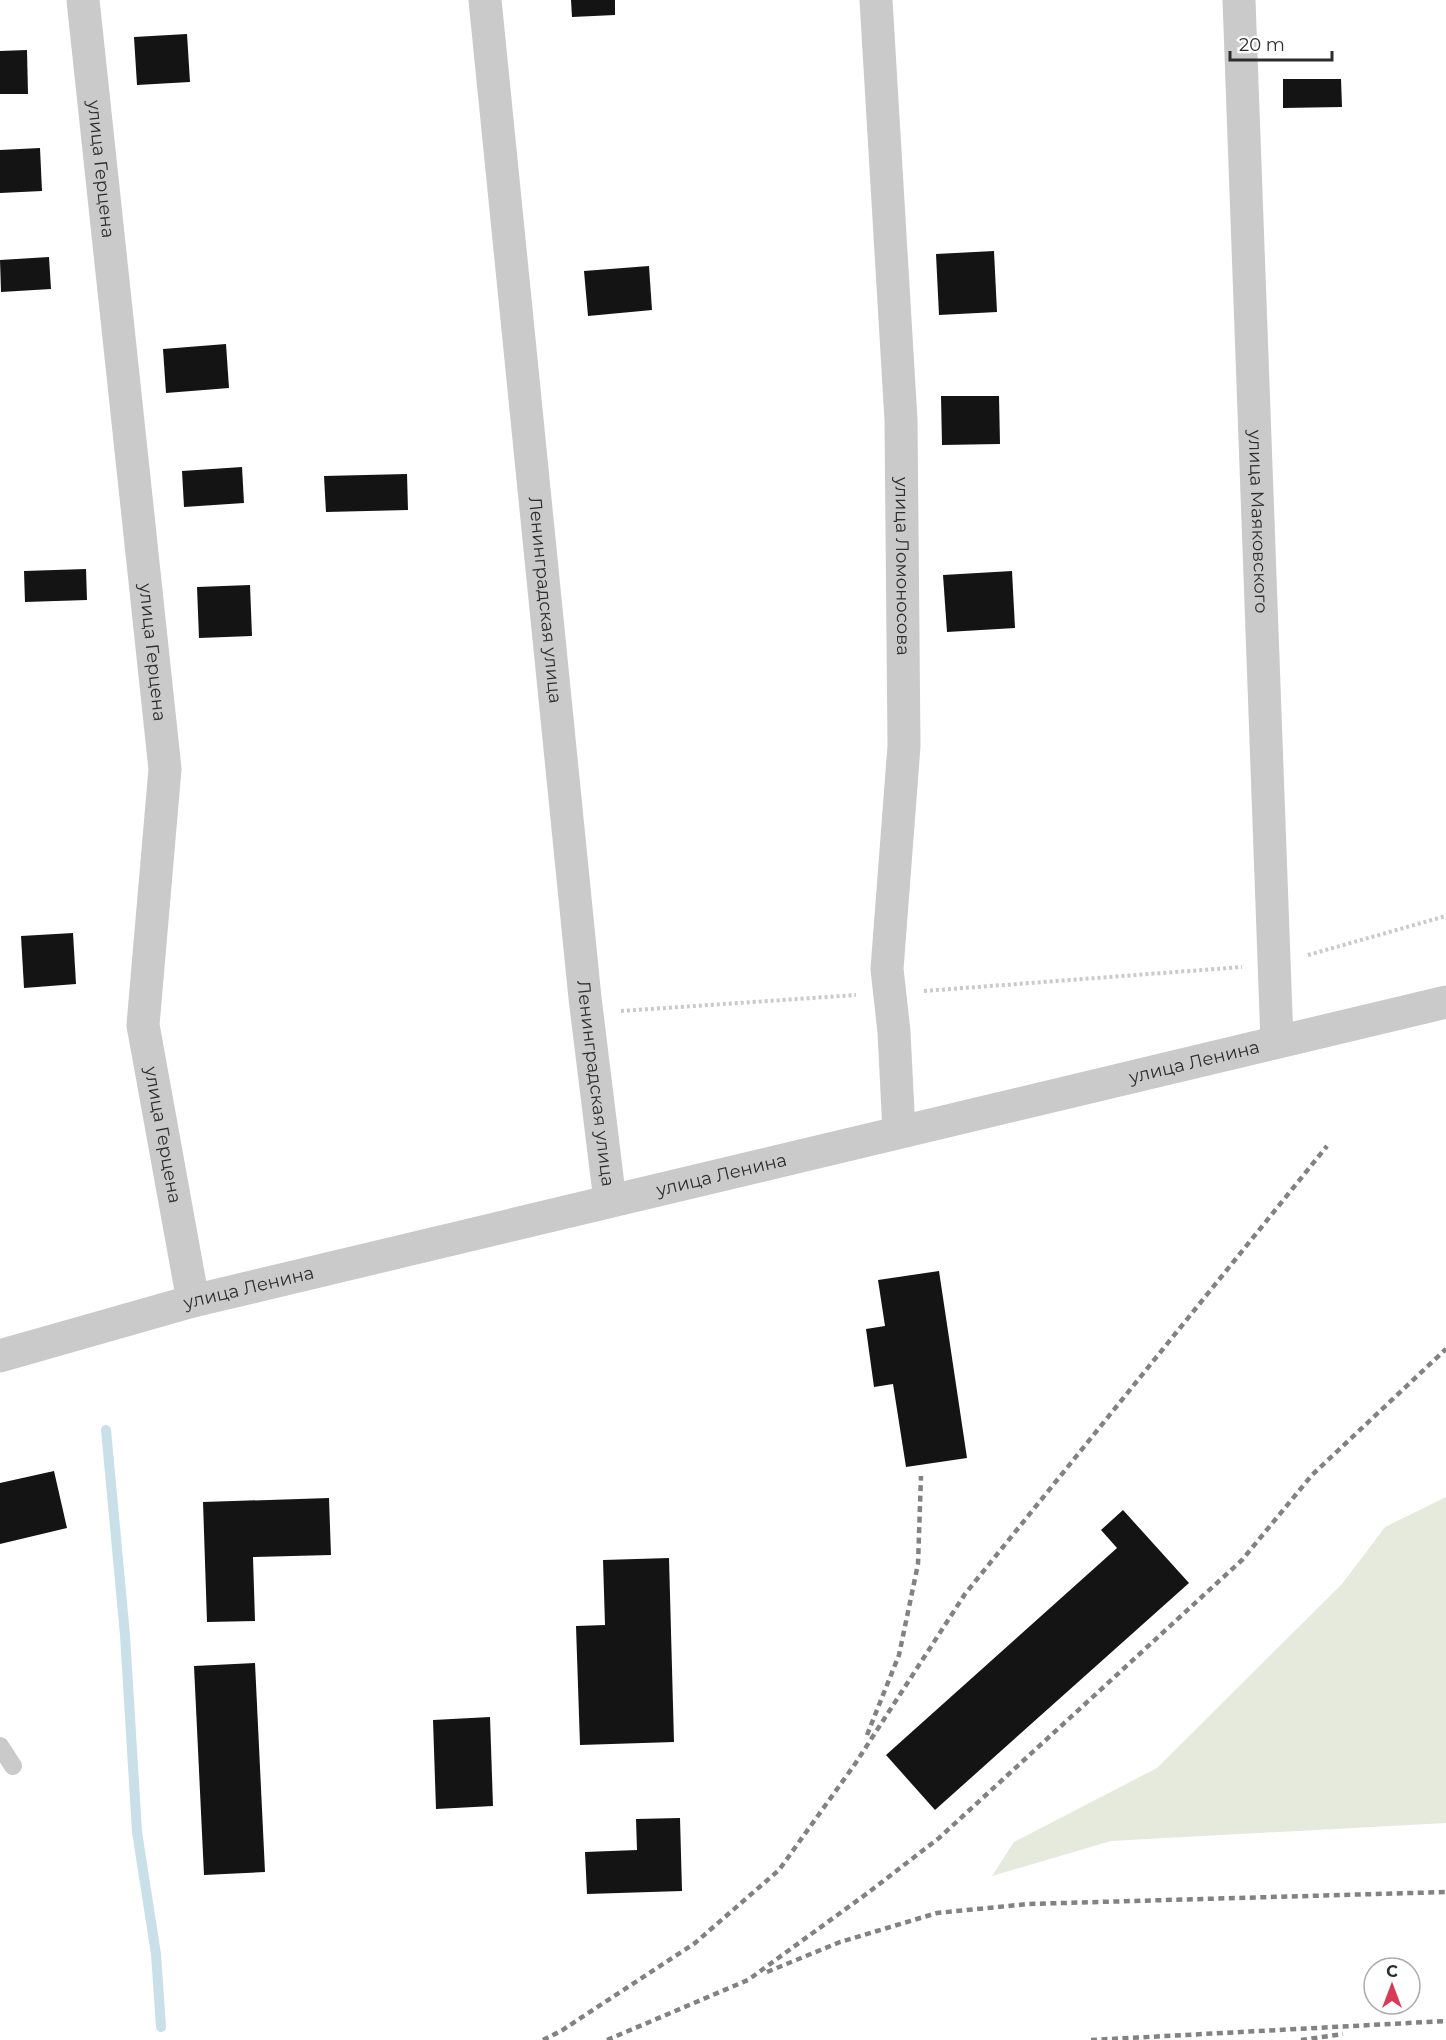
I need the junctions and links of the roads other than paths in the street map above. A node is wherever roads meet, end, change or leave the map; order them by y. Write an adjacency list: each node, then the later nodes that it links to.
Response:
1 (83, 0): 9 (street, улица Герцена)
2 (485, 0): 8 (street, Ленинградская улица)
3 (876, 0): 7 (street, улица Ломоносова)
4 (1239, 0): 6 (street, улица Маяковского)
5 (1446, 1002): 6 (street, улица Ленина)
6 (1277, 1042): 7 (street, улица Ленина)
7 (899, 1132): 8 (street, улица Ленина)
8 (610, 1201): 9 (street, улица Ленина)
9 (193, 1301): 10 (street, улица Ленина)
10 (0, 1356)
11 (0, 1746): 12 (lane)
12 (13, 1766)

